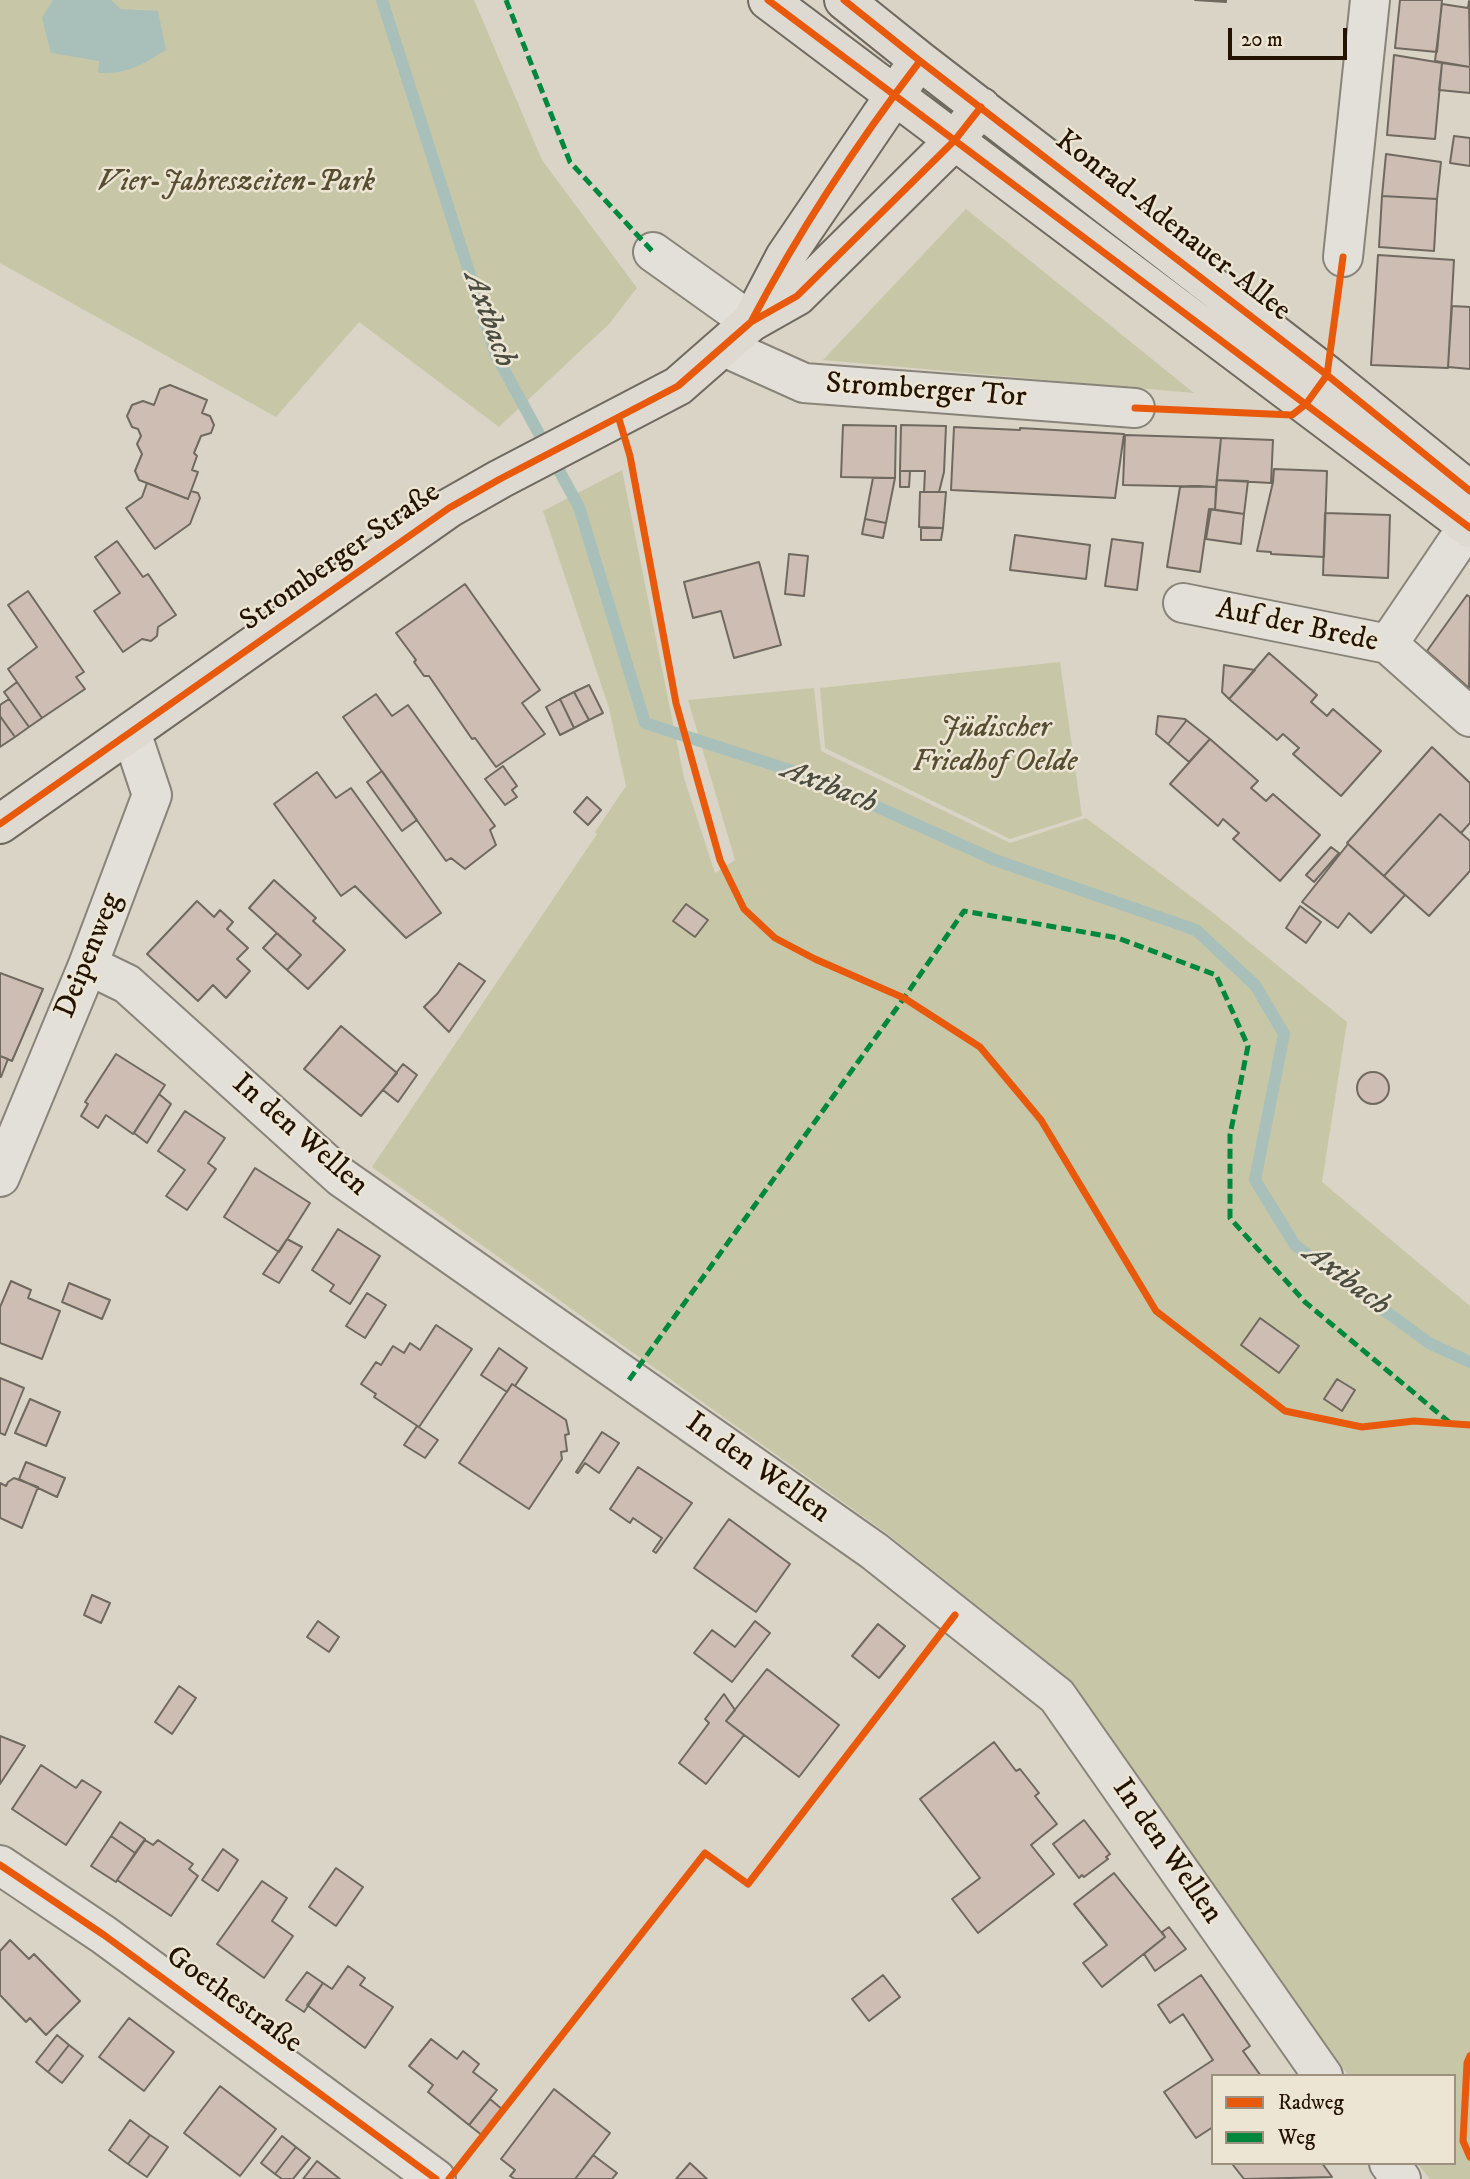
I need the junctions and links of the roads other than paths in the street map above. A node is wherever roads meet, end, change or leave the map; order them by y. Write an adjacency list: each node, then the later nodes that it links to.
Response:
1 (768, 0): 5 (main road, Konrad-Adenauer-Allee)
2 (844, 0): 4 (main road, Konrad-Adenauer-Allee)
3 (1370, 0): 9 (street)
4 (920, 61): 5 (main road, Stromberger Straße); 6 (main road, Konrad-Adenauer-Allee)
5 (894, 94): 7 (main road, Konrad-Adenauer-Allee); 10 (main road, Stromberger Straße)
6 (981, 107): 7 (main road, Stromberger Straße); 13 (main road, Konrad-Adenauer-Allee)
7 (955, 140): 10 (main road, Stromberger Straße); 13 (main road, Konrad-Adenauer-Allee)
8 (653, 252): 10 (street)
9 (1343, 257)
10 (751, 322): 11 (main road, Stromberger Straße)
11 (724, 348): 12 (street, Stromberger Tor); 17 (main road, Stromberger Straße)
12 (1135, 408)
13 (1469, 515): 15 (street)
14 (1182, 603): 15 (street, Auf der Brede)
15 (1388, 644): 16 (street, Auf der Brede)
16 (1470, 718)
17 (131, 732): 18 (main road, Stromberger Straße); 19 (street, Deipenweg)
18 (0, 824)
19 (88, 965): 20 (street, Deipenweg); 22 (street, In den Wellen)
20 (0, 1177)
21 (0, 1865): 23 (street, Goethestraße)
22 (1322, 2074)
23 (436, 2179)

